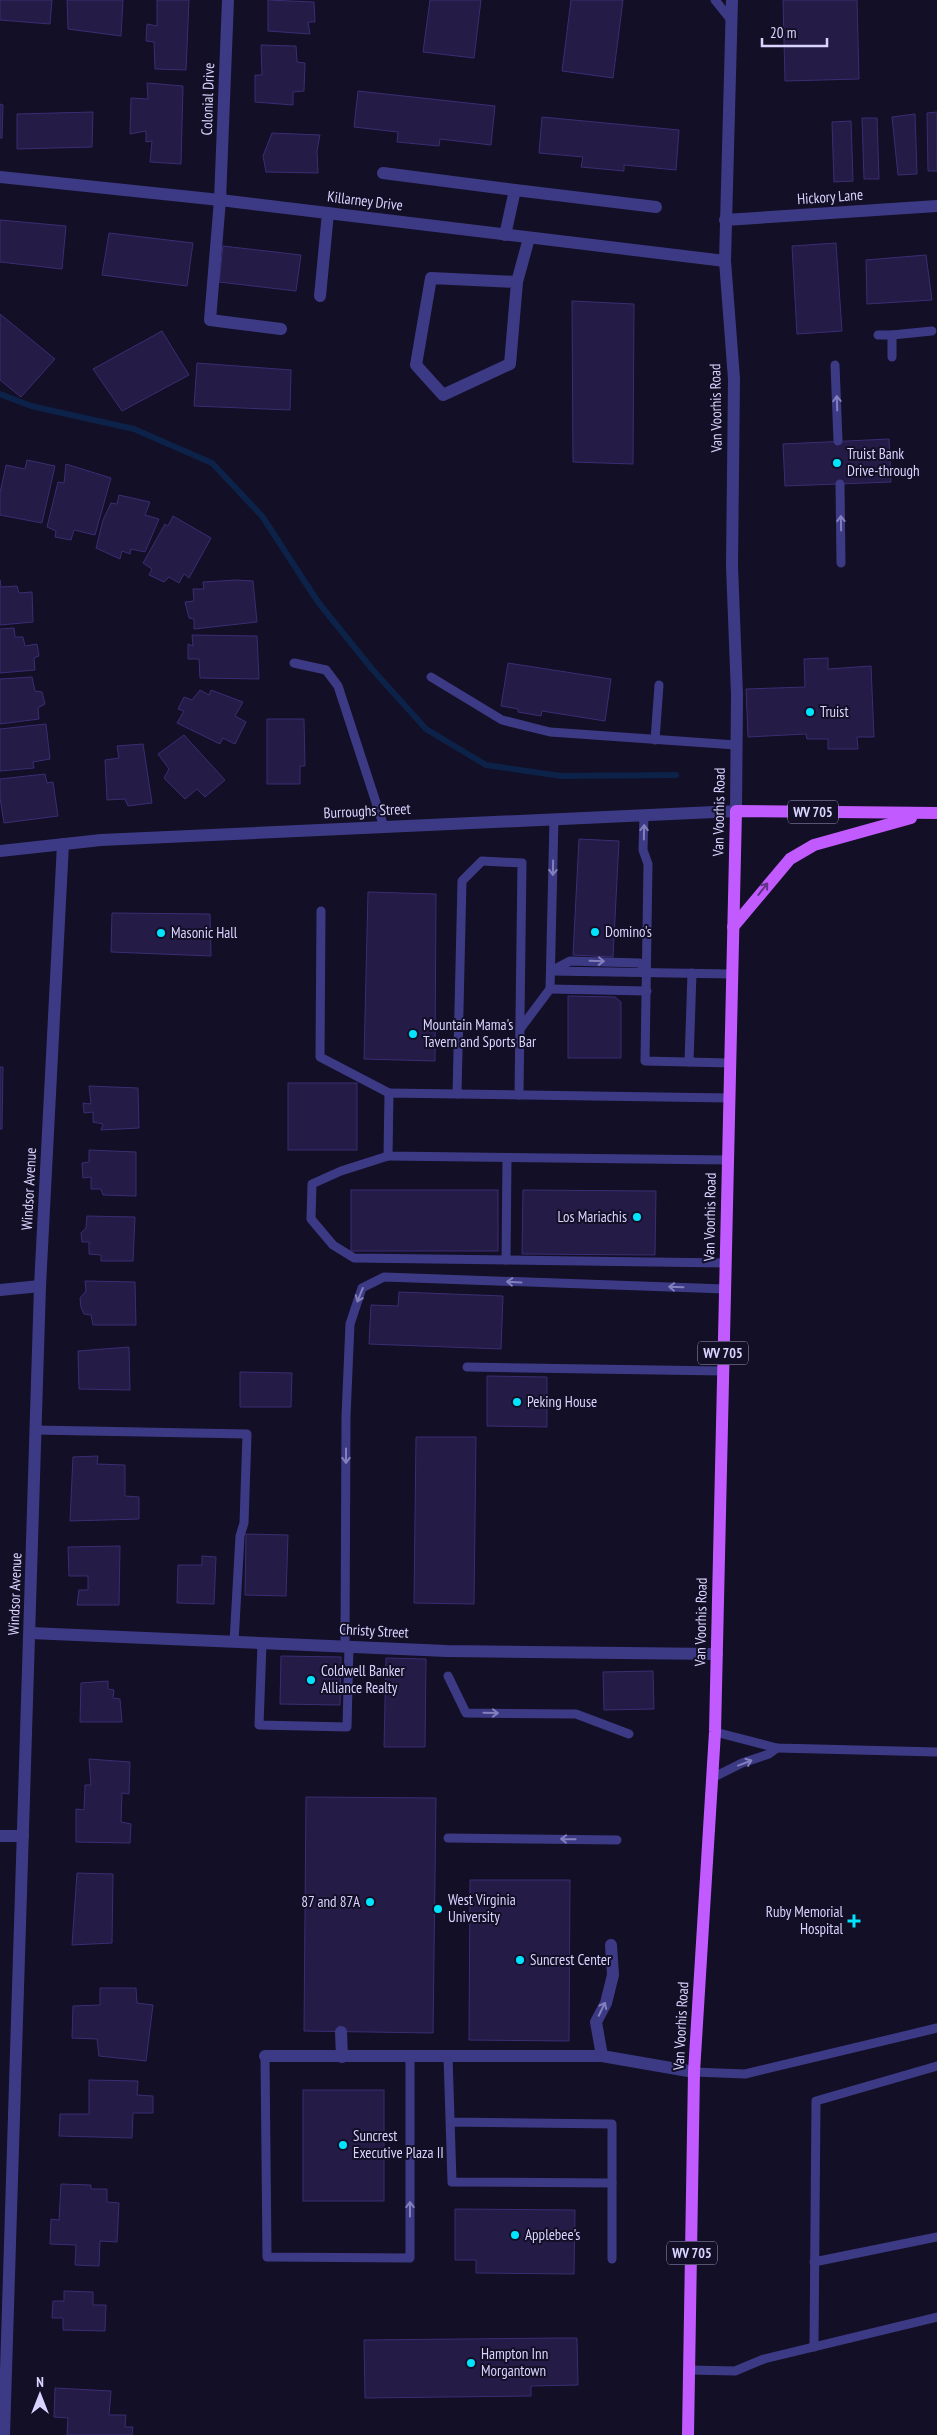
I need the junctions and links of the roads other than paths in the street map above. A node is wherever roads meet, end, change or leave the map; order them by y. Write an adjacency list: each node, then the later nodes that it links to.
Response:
1 (228, 0): 8 (street, Colonial Drive)
2 (715, 0): 4 (lane)
3 (732, 0): 4 (street, Van Voorhis Road)
4 (731, 20): 12 (street, Van Voorhis Road)
5 (383, 173): 7 (street)
6 (0, 177): 8 (street, Killarney Drive)
7 (514, 190): 10 (street); 13 (street)
8 (220, 200): 11 (street, Killarney Drive); 18 (street, Colonial Drive)
9 (937, 206): 12 (street, Hickory Lane)
10 (656, 207)
11 (328, 213): 13 (street, Killarney Drive); 17 (street)
12 (725, 220): 15 (street, Van Voorhis Road)
13 (505, 235): 14 (street, Killarney Drive)
14 (529, 238): 15 (street, Killarney Drive); 16 (street)
15 (725, 261): 31 (street, Van Voorhis Road)
16 (517, 282): 16 (street)
17 (320, 296)
18 (281, 329)
19 (932, 331): 21 (lane)
20 (878, 335): 21 (lane)
21 (892, 335): 22 (lane)
22 (892, 356)
23 (835, 365): 24 (lane, one-way to 23)
24 (838, 441)
25 (840, 484): 26 (lane, one-way to 25)
26 (841, 563)
27 (294, 663): 36 (lane)
28 (431, 677): 30 (lane)
29 (659, 685): 30 (lane)
30 (655, 740): 31 (lane)
31 (736, 745): 32 (street, Van Voorhis Road)
32 (736, 811): 33 (main road, WV 705); 34 (street, Burroughs Street); 40 (main road, Van Voorhis Road / WV 705)
33 (932, 813): 40 (main road, one-way to 33)
34 (644, 815): 35 (street, Burroughs Street); 42 (lane, one-way to 34)
35 (554, 819): 36 (street, Burroughs Street); 41 (lane, one-way to 41)
36 (384, 827): 37 (street, Burroughs Street)
37 (63, 844): 38 (street, Burroughs Street); 59 (street, Windsor Avenue)
38 (0, 851)
39 (321, 911): 50 (lane)
40 (733, 927): 44 (main road, Van Voorhis Road / WV 705)
41 (551, 971): 42 (lane, one-way to 42); 45 (lane)
42 (647, 973): 43 (lane); 46 (lane)
43 (692, 973): 44 (lane); 48 (lane)
44 (732, 974): 49 (main road, Van Voorhis Road / WV 705)
45 (550, 989): 46 (lane); 47 (lane)
46 (647, 991): 48 (lane)
47 (520, 1029): 51 (lane); 52 (lane)
48 (690, 1062): 49 (lane)
49 (730, 1063): 53 (main road, Van Voorhis Road / WV 705)
50 (390, 1093): 51 (lane); 54 (lane)
51 (457, 1094): 52 (lane)
52 (519, 1095): 53 (lane)
53 (729, 1098): 56 (main road, Van Voorhis Road / WV 705)
54 (388, 1156): 55 (lane); 57 (lane)
55 (507, 1158): 56 (lane); 57 (lane)
56 (728, 1160): 58 (main road, Van Voorhis Road / WV 705)
57 (506, 1260): 58 (lane)
58 (725, 1263): 60 (main road, Van Voorhis Road / WV 705)
59 (40, 1286): 61 (street); 64 (street, Windsor Avenue)
60 (725, 1289): 63 (main road, Van Voorhis Road / WV 705); 68 (lane, one-way to 68)
61 (0, 1290)
62 (468, 1367): 63 (lane)
63 (723, 1371): 69 (main road, Van Voorhis Road / WV 705)
64 (36, 1430): 65 (street, Windsor Avenue); 66 (lane)
65 (30, 1633): 66 (street, Christy Street); 77 (street, Windsor Avenue)
66 (234, 1642): 67 (street, Christy Street)
67 (262, 1643): 68 (street, Christy Street); 68 (lane)
68 (347, 1646): 69 (street, Christy Street)
69 (716, 1654): 71 (main road, Van Voorhis Road / WV 705)
70 (448, 1676): 72 (lane, one-way to 72)
71 (715, 1732): 73 (lane); 75 (main road, Van Voorhis Road / WV 705)
72 (629, 1734)
73 (777, 1748): 74 (lane); 75 (lane, one-way to 73)
74 (937, 1752)
75 (712, 1778): 89 (main road, Van Voorhis Road / WV 705)
76 (0, 1836): 77 (street)
77 (23, 1836): 98 (street, Windsor Avenue)
78 (448, 1838): 79 (lane, one-way to 78)
79 (616, 1840)
80 (611, 1945): 86 (street, one-way to 80)
81 (937, 2028): 89 (lane)
82 (341, 2032): 87 (street)
83 (265, 2056): 84 (lane, one-way to 84); 87 (street)
84 (410, 2056): 85 (street); 87 (street)
85 (448, 2056): 86 (street); 90 (lane)
86 (602, 2056): 89 (street)
87 (342, 2057)
88 (937, 2066): 94 (lane)
89 (694, 2072): 97 (main road, Van Voorhis Road / WV 705)
90 (450, 2122): 91 (lane); 91 (lane)
91 (612, 2183): 93 (lane)
92 (937, 2237): 94 (lane)
93 (612, 2259)
94 (814, 2262): 96 (lane)
95 (937, 2317): 96 (lane)
96 (814, 2347): 97 (lane)
97 (689, 2370): 99 (main road, Van Voorhis Road / WV 705)
98 (4, 2435)
99 (688, 2435)

